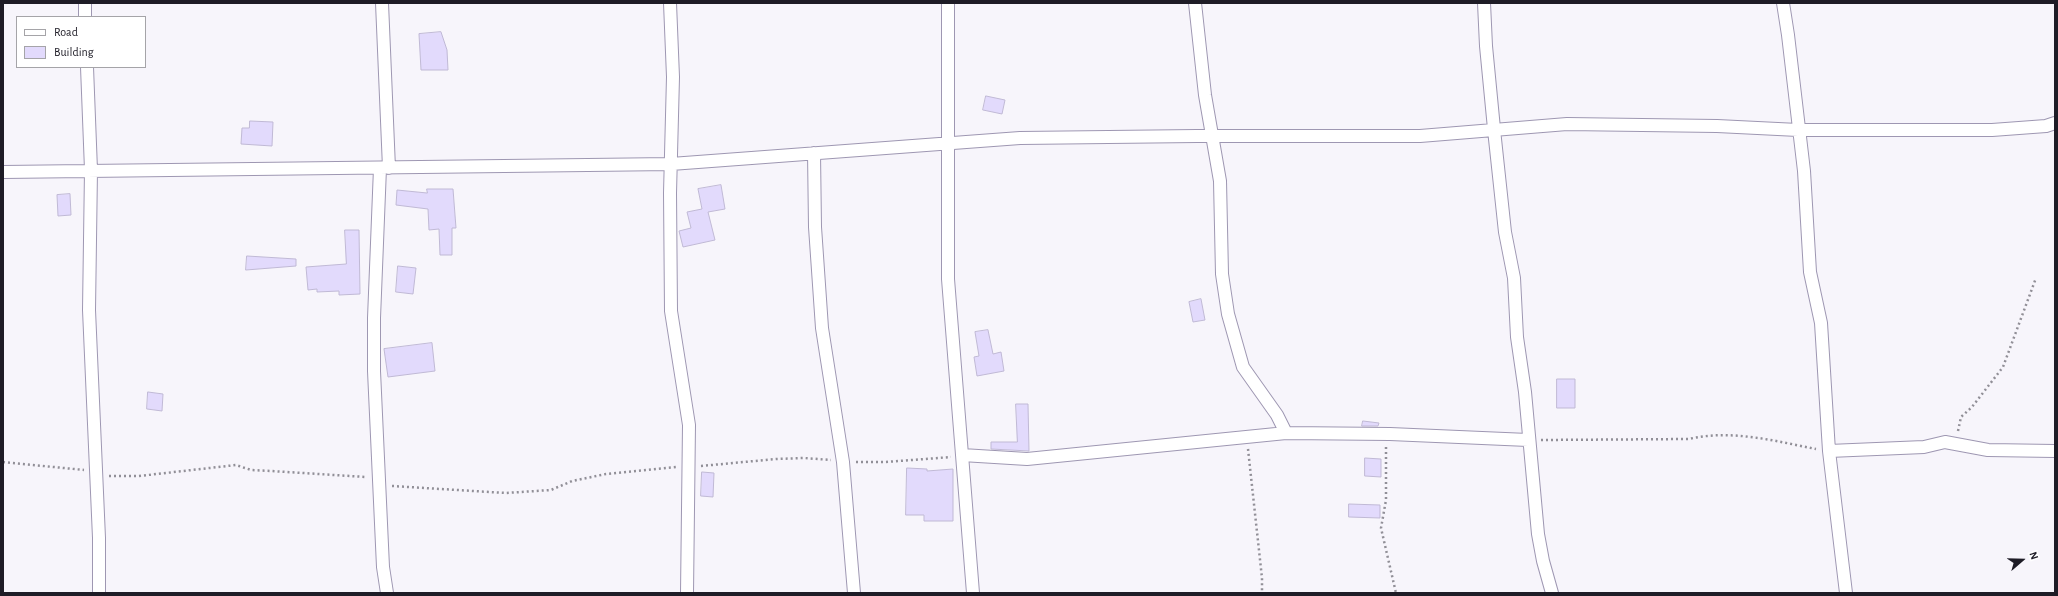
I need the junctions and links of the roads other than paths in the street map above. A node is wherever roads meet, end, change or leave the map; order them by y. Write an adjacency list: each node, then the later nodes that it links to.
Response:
1 (84, 3): 8 (street)
2 (382, 3): 17 (street)
3 (670, 3): 16 (street)
4 (948, 3): 14 (street)
5 (1195, 3): 13 (street)
6 (1484, 3): 11 (street)
7 (1782, 3): 12 (street)
8 (85, 16)
9 (87, 68): 18 (street)
10 (2055, 123): 12 (street)
11 (1494, 130): 12 (street); 13 (street); 21 (street)
12 (1798, 130): 22 (street)
13 (1212, 136): 14 (street); 20 (street)
14 (947, 144): 15 (street); 24 (street)
15 (814, 154): 16 (street); 28 (street)
16 (671, 164): 17 (street); 27 (street)
17 (385, 168): 18 (street); 26 (street)
18 (91, 170): 19 (street); 25 (street)
19 (3, 172)
20 (1286, 434): 21 (street); 24 (street)
21 (1528, 440): 30 (street)
22 (1829, 451): 23 (street); 31 (street)
23 (2055, 451)
24 (962, 455): 29 (street)
25 (99, 593)
26 (387, 593)
27 (688, 593)
28 (854, 593)
29 (974, 593)
30 (1552, 593)
31 (1846, 593)

